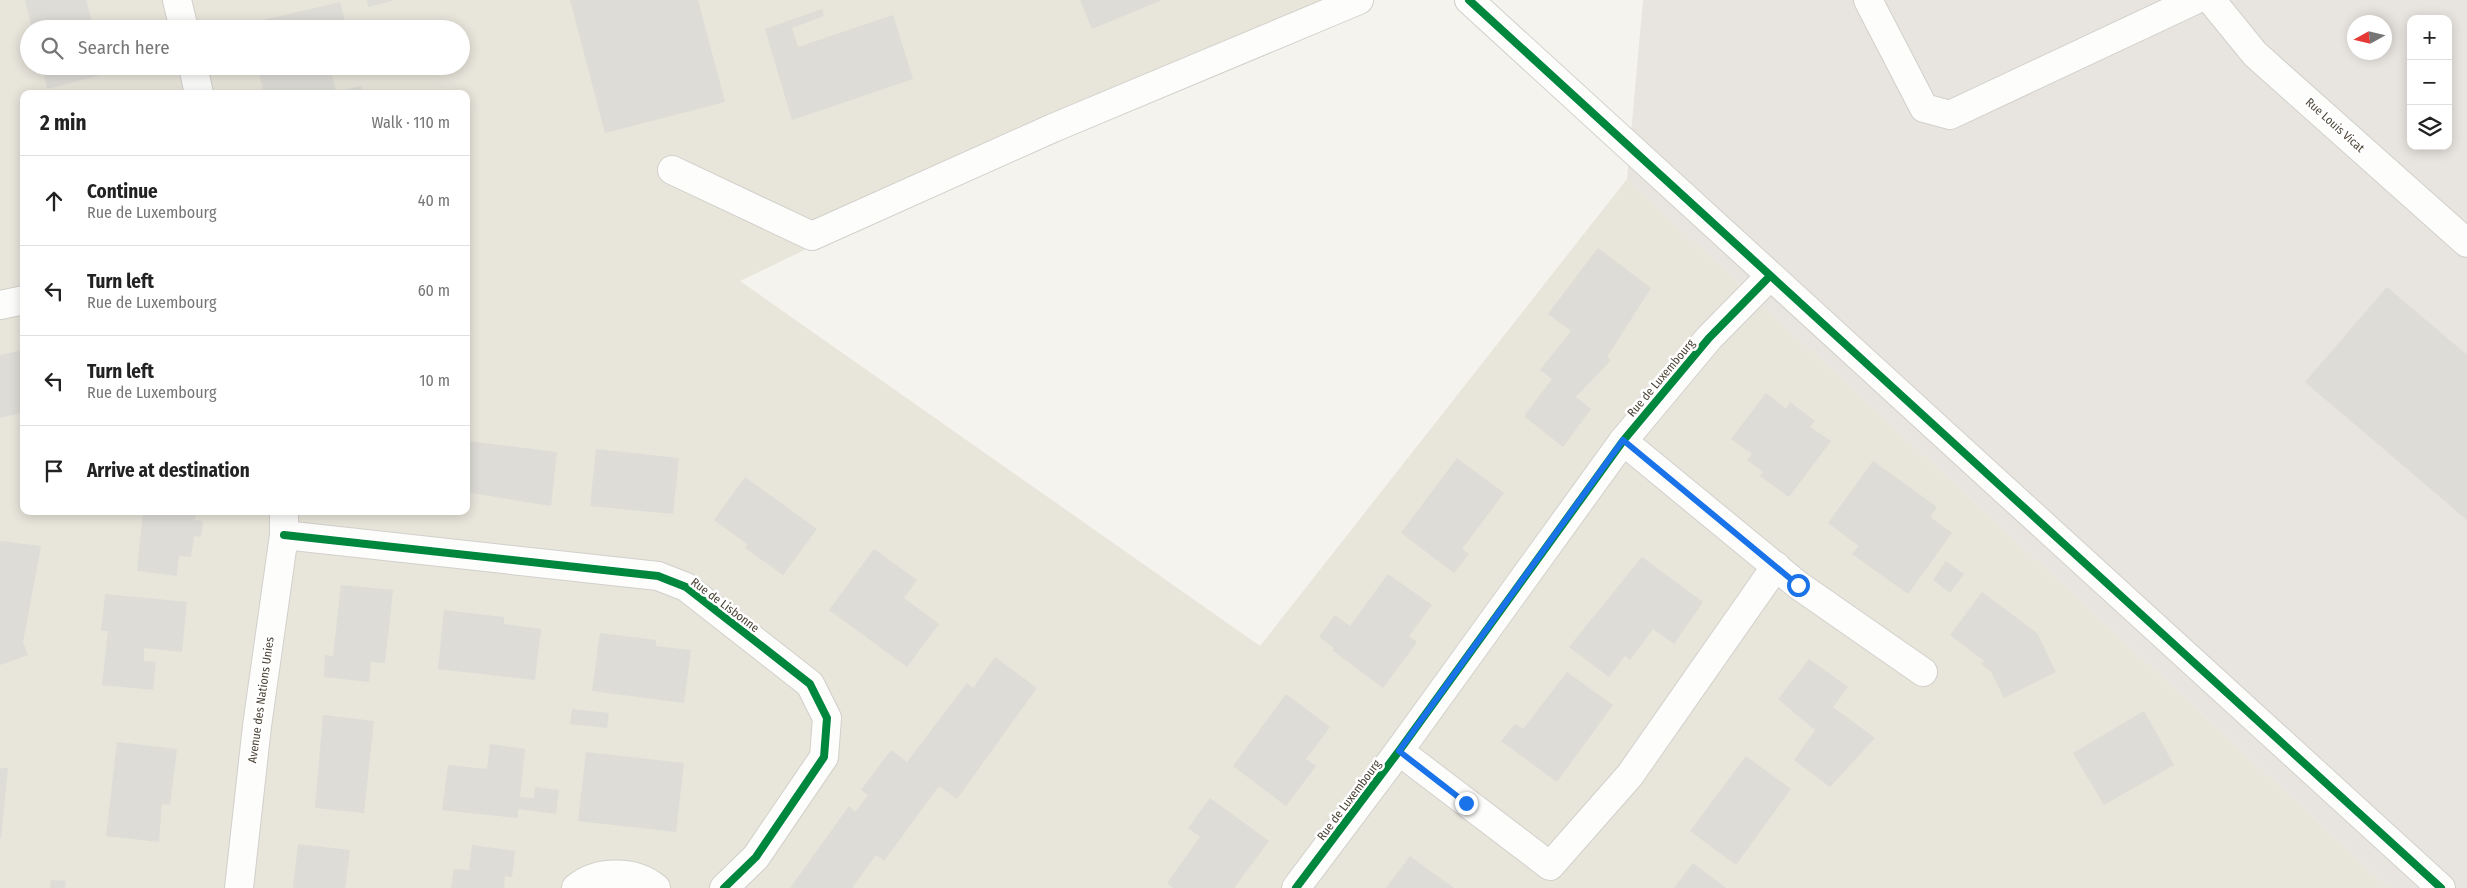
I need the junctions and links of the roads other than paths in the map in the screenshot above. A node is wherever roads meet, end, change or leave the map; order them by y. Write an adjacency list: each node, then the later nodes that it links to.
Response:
1 (177, 0): 7 (street)
2 (1359, 0): 10 (street)
3 (1469, 0): 12 (street)
4 (1868, 0): 5 (street)
5 (2195, 0)
6 (2211, 0): 11 (street, Rue Louis Vicat)
7 (182, 20)
8 (195, 75): 9 (street)
9 (198, 90)
10 (672, 170)
11 (2467, 243)
12 (1769, 277): 15 (street, Rue de Luxembourg); 25 (street)
13 (20, 301): 14 (street)
14 (0, 305)
15 (1623, 440): 17 (street); 19 (street, Rue de Luxembourg)
16 (284, 523): 20 (street, Avenue des Nations Unies); 23 (street, Rue de Lisbonne)
17 (1776, 566): 18 (street); 19 (street)
18 (1924, 672)
19 (1399, 751): 24 (street, Rue de Luxembourg)
20 (239, 888)
21 (576, 888): 22 (street)
22 (656, 888)
23 (724, 888)
24 (1296, 888)
25 (2441, 888)

